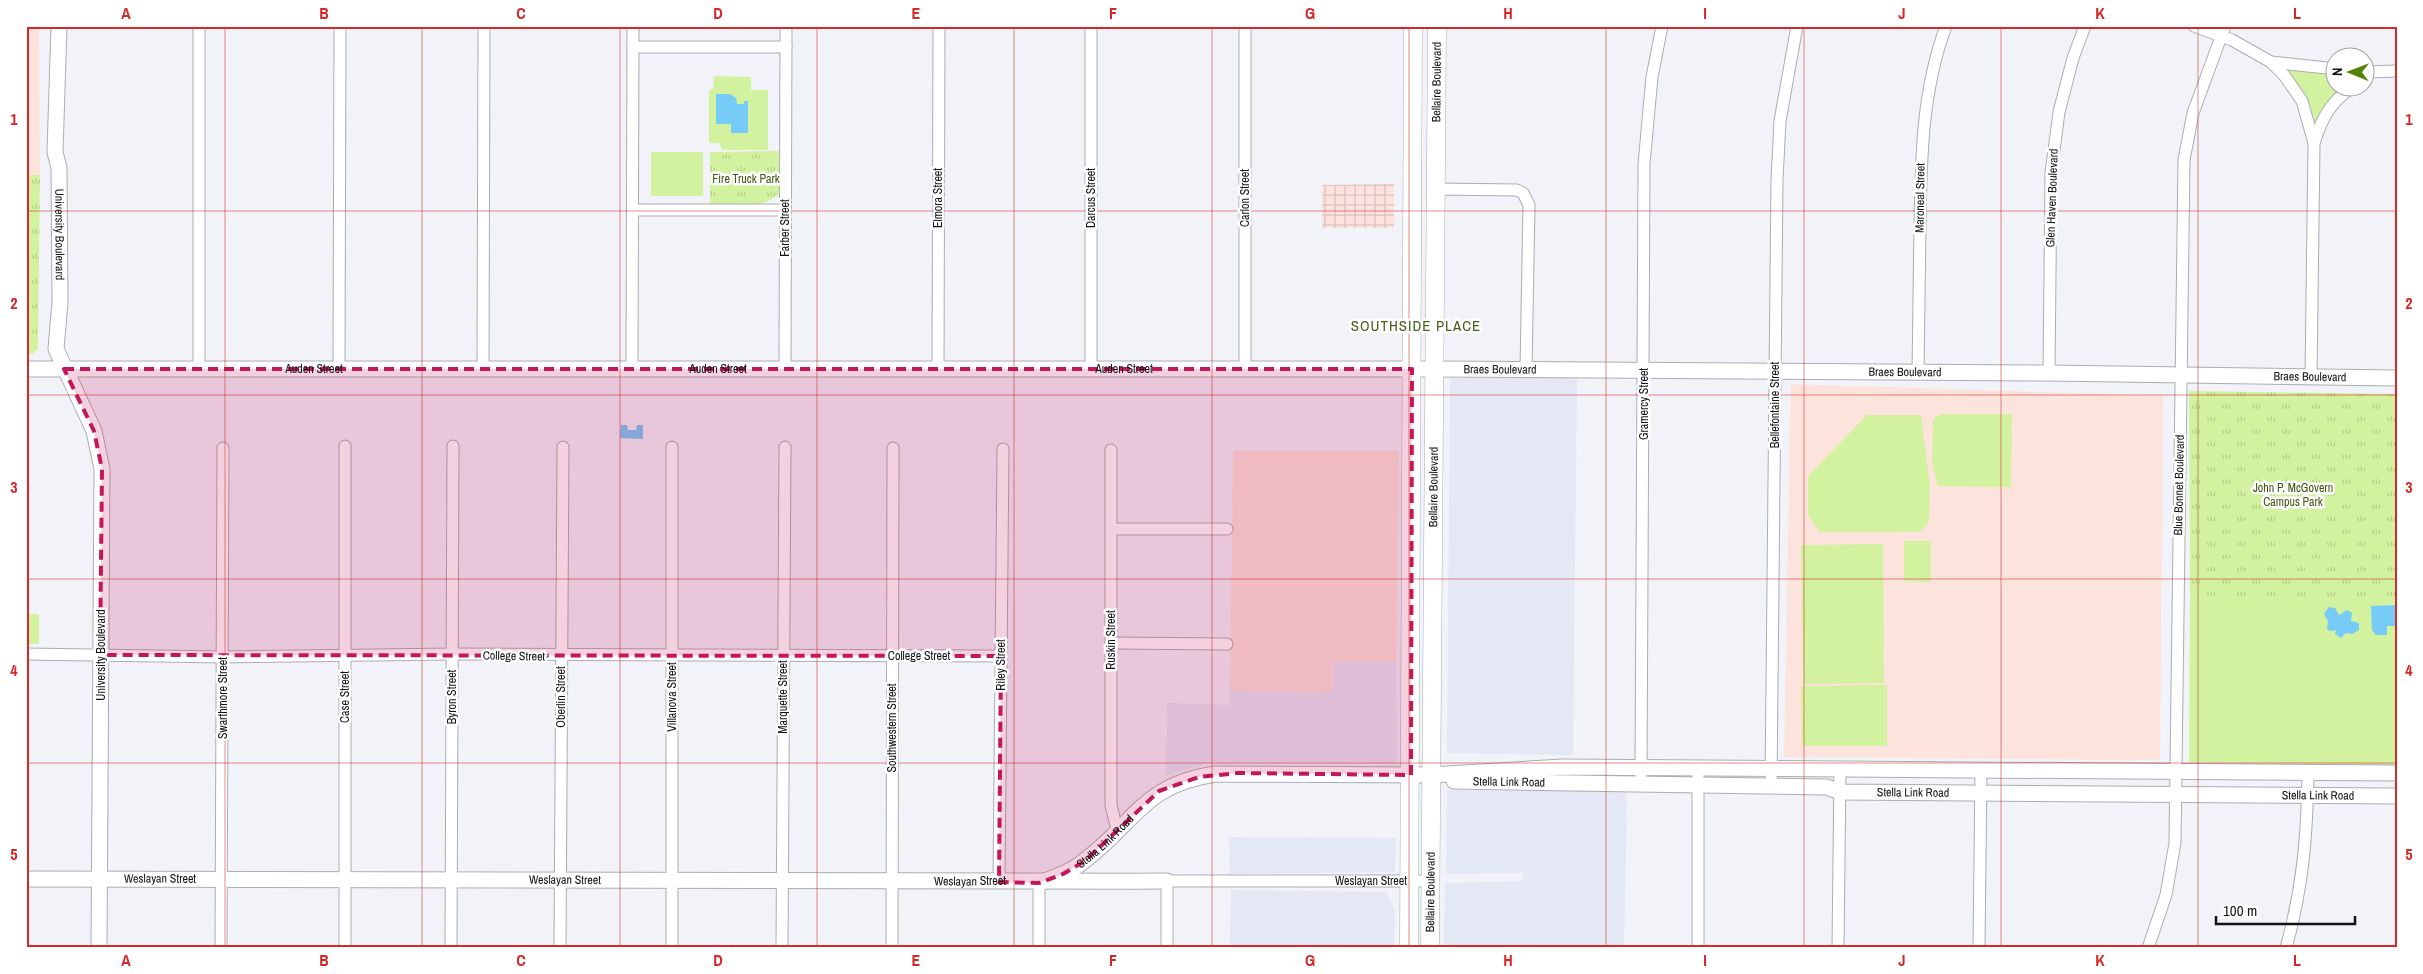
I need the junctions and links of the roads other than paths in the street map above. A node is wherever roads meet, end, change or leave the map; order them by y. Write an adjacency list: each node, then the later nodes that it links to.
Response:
1 (59, 26): 34 (main road, University Boulevard)
2 (199, 26): 35 (street)
3 (340, 26): 36 (street)
4 (484, 26): 37 (street)
5 (633, 26): 18 (street)
6 (786, 26): 19 (street, Farber Street)
7 (939, 26): 40 (street, Elmora Street)
8 (1091, 26): 41 (street, Darcus Street)
9 (1245, 26): 42 (street, Carlon Street)
10 (1413, 26): 28 (main road, Bellaire Boulevard)
11 (1437, 26): 29 (main road, Bellaire Boulevard)
12 (1662, 26): 46 (street, Gramercy Street)
13 (1797, 26): 47 (street, Bellefontaine Street)
14 (1946, 26): 48 (street, Maroneal Street)
15 (2084, 26): 49 (street, Glen Haven Boulevard)
16 (2194, 26): 17 (street)
17 (2223, 31): 20 (street); 50 (street, Blue Bonnet Boulevard)
18 (633, 47): 19 (street); 31 (street)
19 (786, 47): 32 (street, Farber Street)
20 (2272, 62): 21 (street); 27 (street)
21 (2326, 69)
22 (2397, 71): 24 (street)
23 (2376, 73): 24 (street)
24 (2383, 73): 25 (street)
25 (2376, 76)
26 (2338, 98): 27 (street)
27 (2314, 142): 51 (street)
28 (1413, 151): 29 (main road); 43 (main road, Bellaire Boulevard)
29 (1436, 151): 30 (main road, Bellaire Boulevard)
30 (1436, 189): 44 (main road, Bellaire Boulevard); 45 (street)
31 (633, 210): 32 (street); 38 (street)
32 (785, 210): 39 (street, Farber Street)
33 (26, 369): 34 (main road, Auden Street)
34 (64, 369): 35 (main road, Auden Street); 70 (main road, University Boulevard)
35 (199, 369): 36 (main road, Auden Street)
36 (339, 369): 37 (main road, Auden Street)
37 (483, 369): 38 (main road, Auden Street)
38 (632, 369): 39 (main road, Auden Street)
39 (785, 369): 40 (main road, Auden Street)
40 (938, 369): 41 (main road, Auden Street)
41 (1091, 369): 42 (main road, Auden Street)
42 (1245, 369): 43 (main road, Auden Street)
43 (1412, 369): 44 (main road, Braes Boulevard); 63 (main road, Bellaire Boulevard)
44 (1434, 369): 45 (main road, Braes Boulevard); 62 (main road, Bellaire Boulevard)
45 (1526, 370): 46 (main road, Braes Boulevard)
46 (1645, 372): 47 (main road, Braes Boulevard); 81 (street, Gramercy Street)
47 (1776, 372): 48 (main road, Braes Boulevard); 84 (street, Bellefontaine Street)
48 (1918, 373): 49 (main road, Braes Boulevard)
49 (2049, 373): 50 (main road, Braes Boulevard)
50 (2180, 375): 51 (main road, Braes Boulevard); 88 (street, Blue Bonnet Boulevard)
51 (2311, 377): 52 (main road, Braes Boulevard)
52 (2397, 378)
53 (345, 446): 71 (street, Case Street)
54 (453, 446): 69 (street, Byron Street)
55 (563, 447): 72 (street, Oberlin Street)
56 (672, 447): 73 (street, Villanova Street)
57 (785, 447): 74 (street, Marquette Street)
58 (223, 448): 77 (street, Swarthmore Street)
59 (893, 448): 75 (street, Southwestern Street)
60 (1002, 449): 76 (street, Riley Street)
61 (1111, 450): 64 (street, Ruskin Street)
62 (1433, 525): 63 (main road); 79 (main road, Bellaire Boulevard)
63 (1411, 526): 78 (main road, Bellaire Boulevard)
64 (1111, 529): 65 (street); 66 (street, Ruskin Street)
65 (1227, 529)
66 (1111, 643): 67 (street); 106 (street, Ruskin Street)
67 (1227, 644)
68 (26, 654): 70 (street, College Street)
69 (452, 654): 71 (street, College Street); 72 (street, College Street); 112 (street, Byron Street)
70 (100, 655): 77 (street, College Street); 108 (main road, University Boulevard)
71 (345, 655): 77 (street, College Street); 111 (street, Case Street)
72 (562, 656): 73 (street, College Street); 113 (street, Oberlin Street)
73 (672, 656): 74 (street, College Street); 119 (street, Villanova Street)
74 (783, 656): 75 (street, College Street); 115 (street, Marquette Street)
75 (892, 656): 76 (street, College Street); 114 (street, Southwestern Street)
76 (1001, 656): 120 (street, Riley Street)
77 (223, 658): 110 (street, Swarthmore Street)
78 (1411, 671): 79 (main road); 92 (main road, Bellaire Boulevard)
79 (1432, 672): 93 (main road, Bellaire Boulevard)
80 (1564, 767): 81 (main road, Stella Link Road); 93 (main road, Stella Link Road); 94 (main road)
81 (1641, 768): 83 (main road, Stella Link Road); 95 (street, Gramercy Street)
82 (1840, 768): 84 (main road, Stella Link Road); 85 (main road, Stella Link Road); 98 (street)
83 (1698, 769): 84 (main road, Stella Link Road); 96 (street)
84 (1771, 769): 97 (street, Bellefontaine Street)
85 (1981, 770): 86 (main road, Stella Link Road); 99 (street)
86 (2044, 770): 87 (main road, Stella Link Road); 100 (main road)
87 (2068, 770): 89 (main road, Stella Link Road); 101 (main road)
88 (2177, 770): 89 (main road, Stella Link Road); 90 (main road, Stella Link Road); 103 (street, Blue Bonnet Boulevard)
89 (2108, 771): 102 (main road)
90 (2308, 773): 91 (main road, Stella Link Road); 104 (street)
91 (2397, 773)
92 (1411, 775): 93 (main road, Stella Link Road); 106 (main road, Stella Link Road); 117 (main road, Bellaire Boulevard)
93 (1431, 775): 94 (main road, Stella Link Road); 118 (main road, Bellaire Boulevard)
94 (1563, 784): 95 (main road, Stella Link Road)
95 (1641, 784): 96 (main road, Stella Link Road)
96 (1698, 784): 97 (main road, Stella Link Road); 135 (street)
97 (1771, 786): 98 (main road, Stella Link Road)
98 (1840, 792): 99 (main road, Stella Link Road); 136 (street)
99 (1981, 792): 100 (main road, Stella Link Road); 137 (street)
100 (2043, 792): 101 (main road, Stella Link Road)
101 (2068, 792): 102 (main road, Stella Link Road)
102 (2107, 793): 103 (main road, Stella Link Road)
103 (2177, 793): 104 (main road, Stella Link Road); 138 (street, Blue Bonnet Boulevard)
104 (2308, 795): 105 (main road, Stella Link Road); 139 (street)
105 (2397, 796)
106 (1117, 830): 107 (main road, Stella Link Road)
107 (1085, 861): 121 (main road); 122 (main road, Stella Link Road)
108 (99, 878): 109 (main road, Weslayan Street); 110 (main road, Weslayan Street); 123 (main road, University Boulevard)
109 (26, 879)
110 (221, 879): 111 (main road, Weslayan Street); 124 (street, Swarthmore Street)
111 (345, 879): 112 (main road, Weslayan Street); 125 (street, Case Street)
112 (452, 879): 113 (main road, Weslayan Street); 126 (street, Byron Street)
113 (560, 880): 119 (main road, Weslayan Street); 127 (street, Oberlin Street)
114 (892, 880): 115 (main road, Weslayan Street); 120 (main road, Weslayan Street); 130 (street, Southwestern Street)
115 (782, 881): 119 (main road, Weslayan Street); 129 (street, Marquette Street)
116 (1167, 881): 117 (street, Weslayan Street); 121 (main road, Weslayan Street); 132 (street)
117 (1410, 881): 118 (street, Weslayan Street); 133 (main road, Bellaire Boulevard)
118 (1430, 881): 134 (main road, Bellaire Boulevard)
119 (672, 882): 128 (street, Villanova Street)
120 (999, 882): 122 (main road, Weslayan Street)
121 (1102, 882): 122 (main road, Weslayan Street)
122 (1039, 883): 131 (street)
123 (99, 948)
124 (221, 948)
125 (345, 948)
126 (451, 948)
127 (560, 948)
128 (672, 948)
129 (782, 948)
130 (892, 948)
131 (1039, 948)
132 (1167, 948)
133 (1409, 948)
134 (1430, 948)
135 (1698, 948)
136 (1838, 948)
137 (1979, 948)
138 (2148, 948)
139 (2286, 948)

